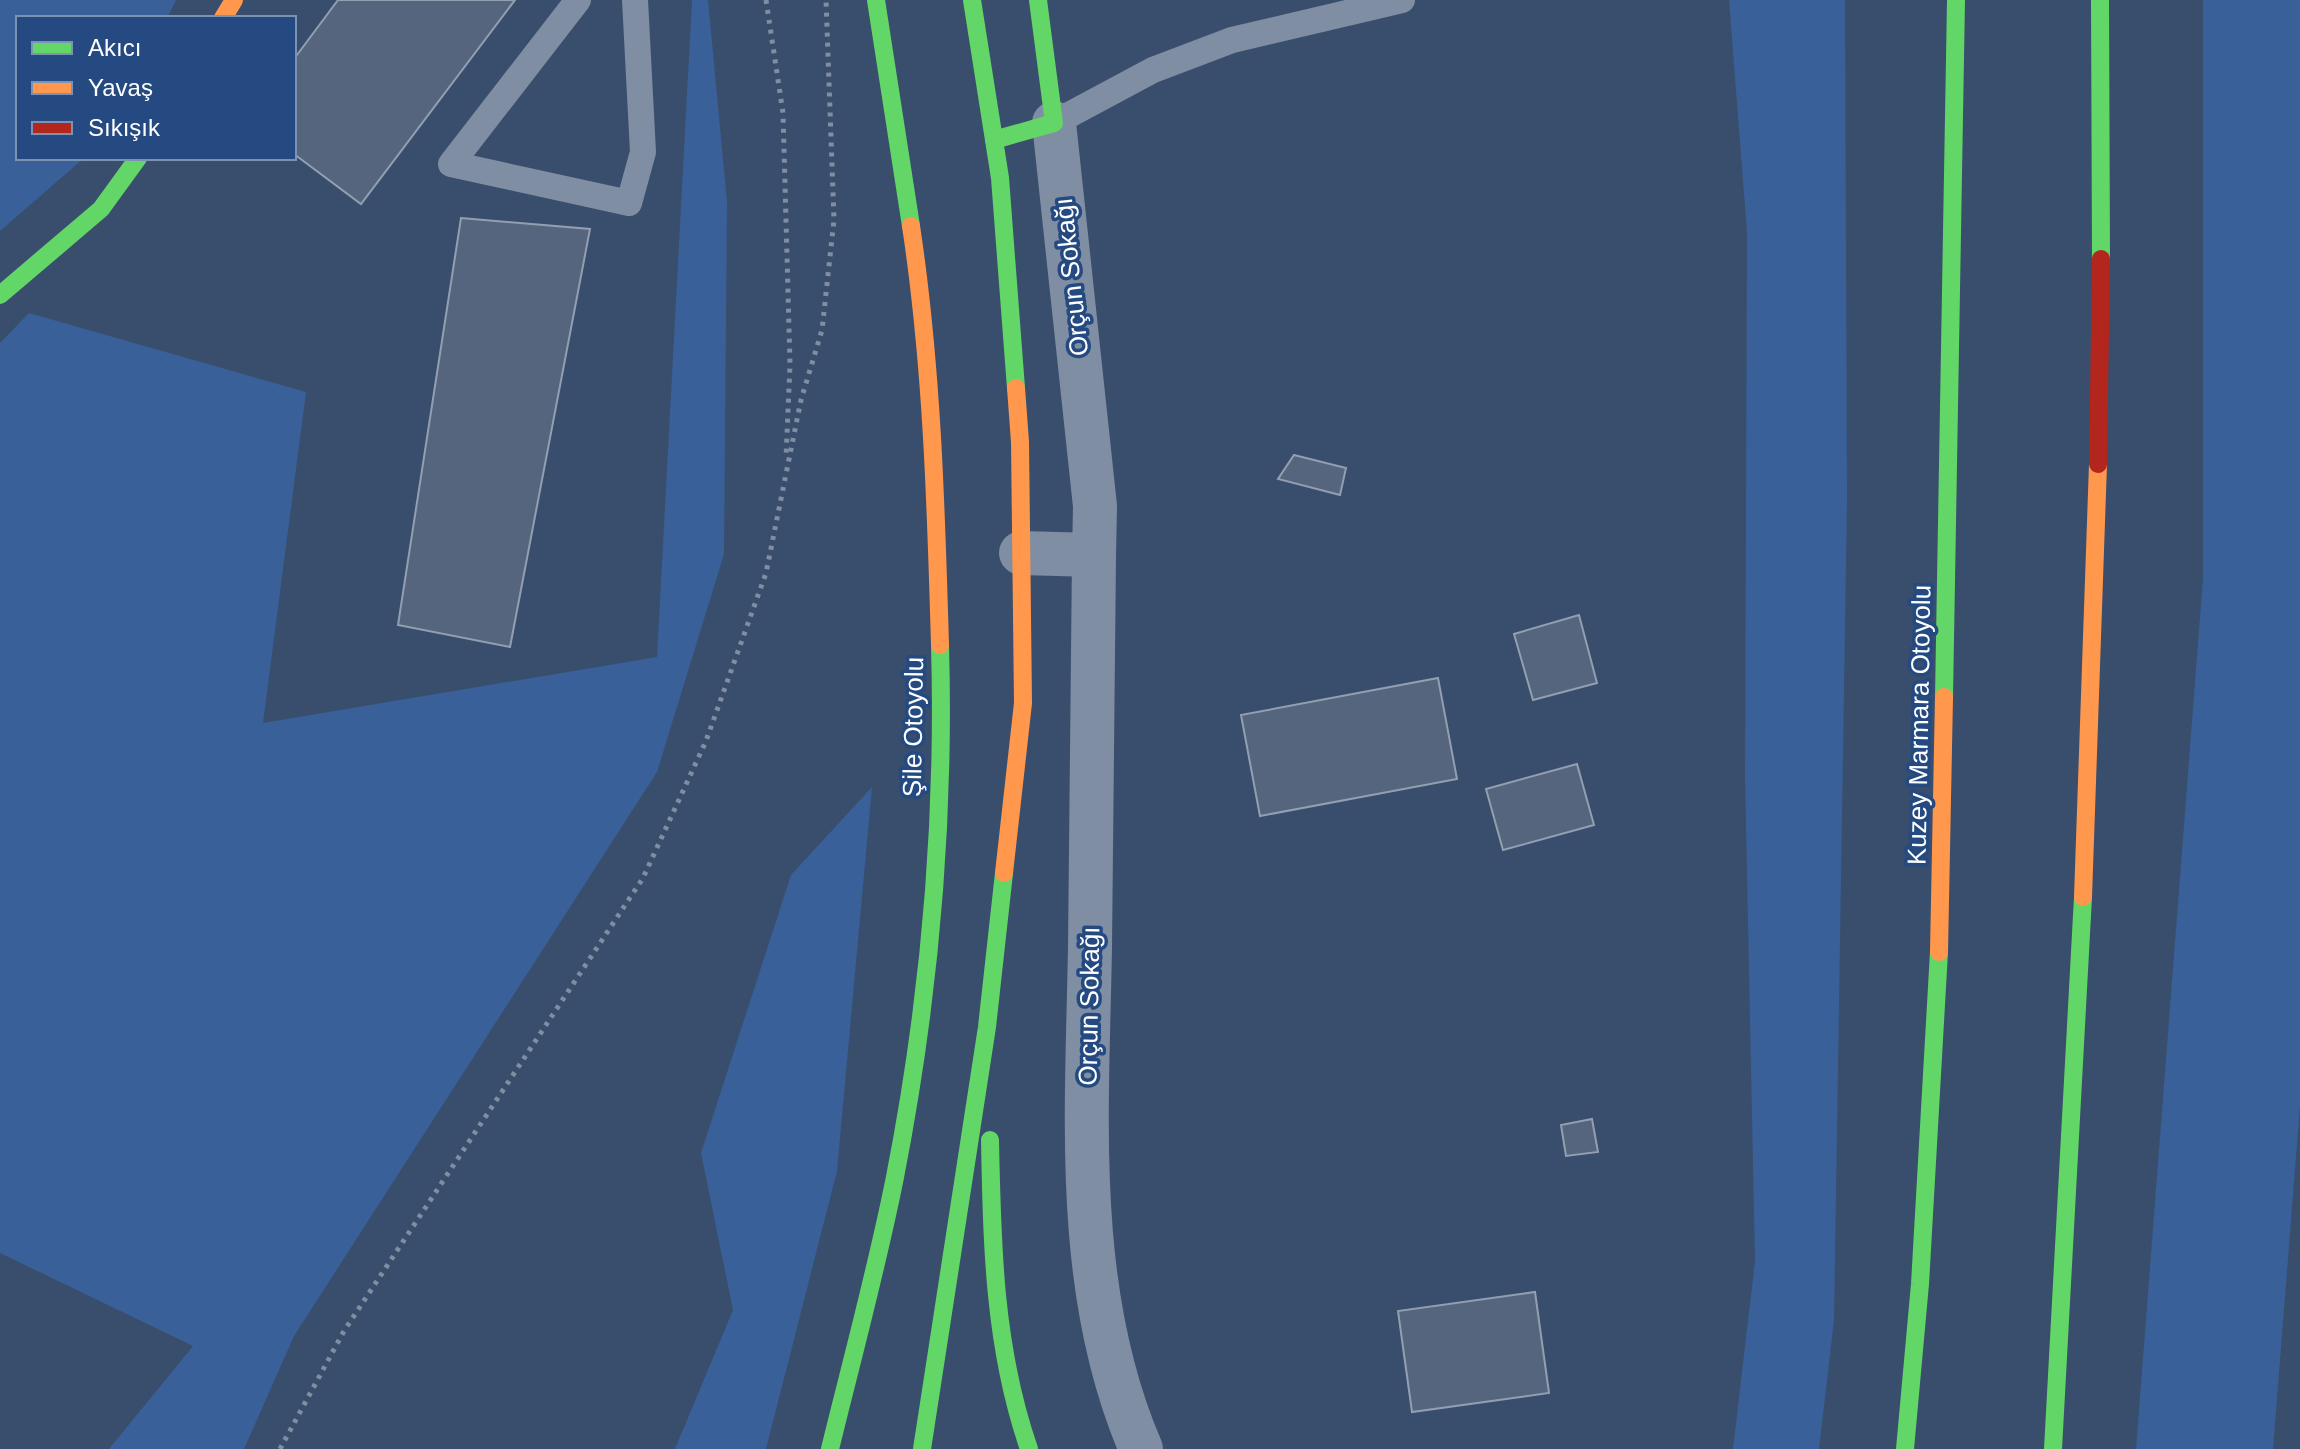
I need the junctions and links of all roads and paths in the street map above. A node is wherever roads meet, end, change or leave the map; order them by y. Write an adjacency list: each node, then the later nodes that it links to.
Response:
1 (578, 0): 2 (lane)
2 (635, 0)
3 (766, 0): 15 (path)
4 (826, 0): 15 (path)
5 (876, 0): 20 (main road, Şile Otoyolu)
6 (972, 0): 12 (main road)
7 (1038, 0): 11 (main road, Orçun Sokağı)
8 (1402, 0): 11 (lane)
9 (1956, 0): 24 (main road, Kuzey Marmara Otoyolu)
10 (2100, 0): 25 (main road)
11 (1054, 123): 12 (main road); 17 (street, Orçun Sokağı)
12 (994, 140): 16 (main road)
13 (136, 160): 14 (main road)
14 (0, 295)
15 (786, 473): 19 (path)
16 (1021, 553): 17 (street); 18 (main road)
17 (1094, 555): 23 (street, Orçun Sokağı)
18 (987, 1027): 21 (main road); 22 (main road)
19 (280, 1449)
20 (830, 1449)
21 (922, 1449)
22 (1029, 1449)
23 (1141, 1449)
24 (1905, 1449)
25 (2053, 1449)

